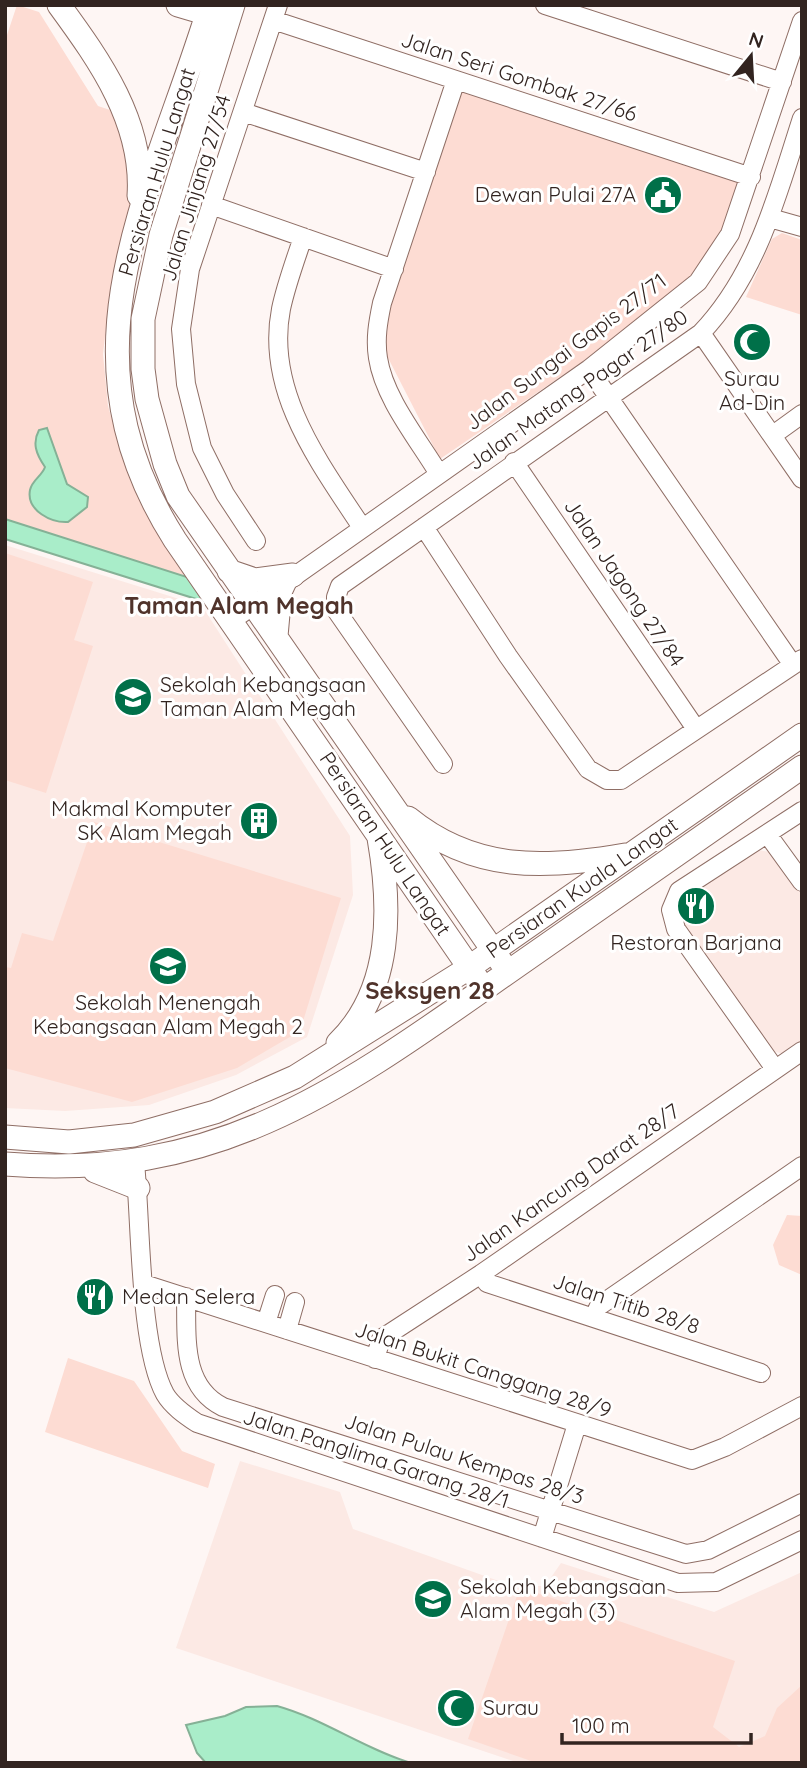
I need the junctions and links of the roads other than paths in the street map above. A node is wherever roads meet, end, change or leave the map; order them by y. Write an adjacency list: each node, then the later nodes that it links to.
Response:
1 (59, 5): 15 (main road)
2 (178, 5): 4 (main road)
3 (545, 5): 8 (street)
4 (220, 11): 15 (main road, Persiaran Hulu Langat); 30 (main road, Persiaran Hulu Langat)
5 (276, 13): 7 (street, Jalan Seri Gombak 27/66); 9 (street, Jalan Jinjang 27/54)
6 (802, 21): 8 (street, Jalan Sungai Gapis 27/71)
7 (456, 80): 11 (street); 12 (street, Jalan Seri Gombak 27/66)
8 (782, 82): 12 (street, Jalan Sungai Gapis 27/71)
9 (243, 112): 11 (street); 13 (street, Jalan Jinjang 27/54)
10 (802, 118): 14 (street, Jalan Matang Pagar 27/80)
11 (426, 172): 18 (street)
12 (751, 177): 20 (street, Jalan Sungai Gapis 27/71)
13 (211, 205): 17 (street); 29 (street, Jalan Jinjang 27/54)
14 (770, 218): 16 (street); 19 (street, Jalan Matang Pagar 27/80)
15 (138, 220): 33 (main road, Persiaran Hulu Langat)
16 (802, 227)
17 (303, 237): 18 (street); 27 (street)
18 (394, 269): 25 (street)
19 (701, 333): 21 (street, Jalan Matang Pagar 27/80); 23 (street)
20 (589, 369): 21 (street); 25 (street, Jalan Sungai Gapis 27/71)
21 (607, 398): 24 (street, Jalan Matang Pagar 27/80); 35 (street)
22 (802, 414): 23 (street)
23 (773, 435): 26 (street)
24 (514, 462): 28 (street, Jalan Matang Pagar 27/80); 36 (street, Jalan Jagong 27/84)
25 (439, 474): 27 (street, Jalan Sungai Gapis 27/71)
26 (802, 479)
27 (361, 526): 31 (street, Jalan Sungai Gapis 27/71)
28 (424, 527): 36 (street); 38 (street, Jalan Matang Pagar 27/80)
29 (256, 541)
30 (229, 571): 31 (main road); 32 (main road, Persiaran Hulu Langat)
31 (289, 577): 32 (street, Jalan Sungai Gapis 27/71); 34 (main road)
32 (252, 605): 33 (street, Jalan Sungai Gapis 27/71); 34 (main road, Persiaran Hulu Langat)
33 (231, 621): 42 (main road, Persiaran Hulu Langat)
34 (276, 636): 40 (main road, Persiaran Hulu Langat)
35 (797, 662): 36 (street)
36 (696, 729)
37 (802, 736): 44 (main road, Persiaran Kuala Langat)
38 (443, 764)
39 (802, 767): 48 (main road, Persiaran Kuala Langat)
40 (390, 802): 44 (main road); 46 (main road, Persiaran Hulu Langat)
41 (802, 811): 43 (street)
42 (377, 830): 47 (main road, Persiaran Hulu Langat); 51 (main road)
43 (768, 835): 45 (street); 52 (street)
44 (632, 854): 46 (main road, Persiaran Kuala Langat)
45 (802, 882)
46 (494, 950): 47 (main road, Persiaran Kuala Langat); 48 (main road, Persiaran Hulu Langat)
47 (470, 967): 49 (main road, Persiaran Hulu Langat); 51 (main road, Persiaran Kuala Langat)
48 (508, 972): 49 (main road, Persiaran Kuala Langat)
49 (484, 989): 56 (main road, Persiaran Kuala Langat)
50 (802, 1051): 52 (street, Jalan Kancung Darat 28/7)
51 (321, 1060): 53 (main road, Persiaran Kuala Langat)
52 (775, 1069): 62 (street, Jalan Kancung Darat 28/7)
53 (164, 1125): 55 (main road, Persiaran Kuala Langat); 57 (main road)
54 (5, 1137): 55 (main road, Persiaran Kuala Langat)
55 (69, 1142): 57 (main road)
56 (171, 1155): 57 (main road, Persiaran Kuala Langat); 61 (main road)
57 (135, 1163): 60 (main road, Persiaran Kuala Langat); 61 (street, Jalan Panglima Garang 28/1)
58 (5, 1164): 60 (main road, Persiaran Kuala Langat)
59 (802, 1166): 67 (street)
60 (80, 1167): 61 (main road)
61 (138, 1191): 63 (street, Jalan Panglima Garang 28/1)
62 (481, 1274): 67 (street, Jalan Titib 28/8); 70 (street, Jalan Kancung Darat 28/7)
63 (144, 1284): 65 (street, Jalan Bukit Canggang 28/9); 76 (street, Jalan Panglima Garang 28/1)
64 (275, 1295): 68 (street)
65 (186, 1297): 68 (street, Jalan Bukit Canggang 28/9); 75 (street, Jalan Pulau Kempas 28/3)
66 (295, 1301): 69 (street)
67 (594, 1317): 71 (street, Jalan Titib 28/8)
68 (266, 1323): 69 (street, Jalan Bukit Canggang 28/9)
69 (287, 1330): 70 (street, Jalan Bukit Canggang 28/9)
70 (374, 1359): 73 (street, Jalan Bukit Canggang 28/9)
71 (761, 1373)
72 (802, 1406): 73 (street, Jalan Bukit Canggang 28/9)
73 (577, 1424): 75 (street)
74 (802, 1503): 75 (street, Jalan Pulau Kempas 28/3)
75 (550, 1510): 76 (street)
76 (542, 1538): 77 (street, Jalan Panglima Garang 28/1)
77 (802, 1540)

